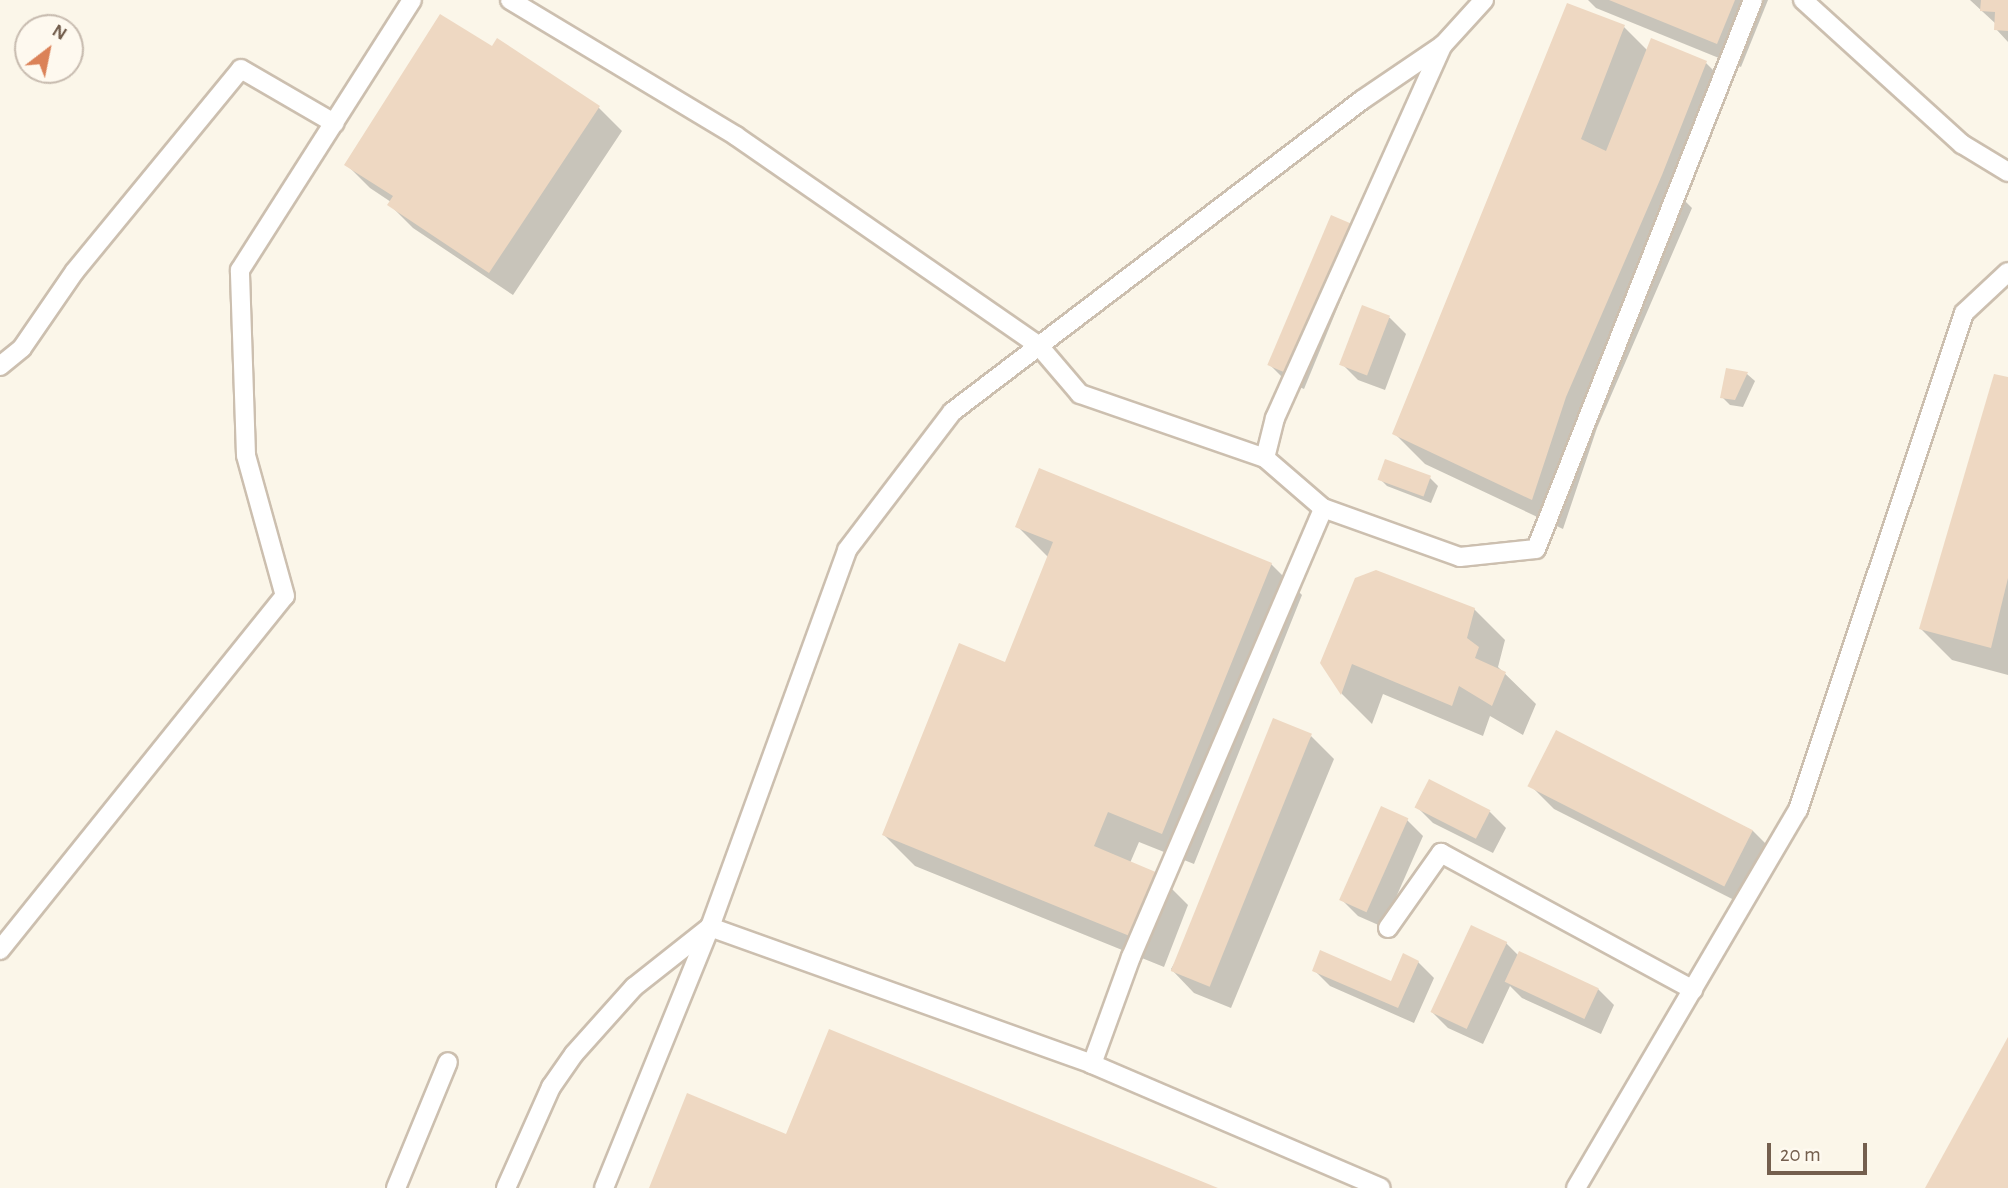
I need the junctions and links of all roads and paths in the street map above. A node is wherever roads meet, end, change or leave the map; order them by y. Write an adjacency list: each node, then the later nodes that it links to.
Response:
1 (412, 0): 7 (lane)
2 (510, 0): 10 (lane)
3 (1484, 0): 6 (lane)
4 (1753, 0): 13 (lane)
5 (1803, 0): 8 (lane)
6 (1443, 45): 10 (lane); 12 (lane)
7 (334, 122): 11 (lane); 16 (lane)
8 (2008, 172)
9 (2008, 272): 17 (lane)
10 (1039, 346): 12 (lane); 14 (lane)
11 (0, 366)
12 (1265, 458): 13 (lane)
13 (1323, 508): 19 (lane)
14 (710, 927): 19 (lane); 21 (lane); 22 (lane)
15 (1388, 928): 17 (lane)
16 (0, 950)
17 (1693, 990): 24 (lane)
18 (448, 1062): 20 (lane)
19 (1093, 1064): 23 (lane)
20 (396, 1188)
21 (506, 1188)
22 (604, 1188)
23 (1381, 1188)
24 (1576, 1188)

